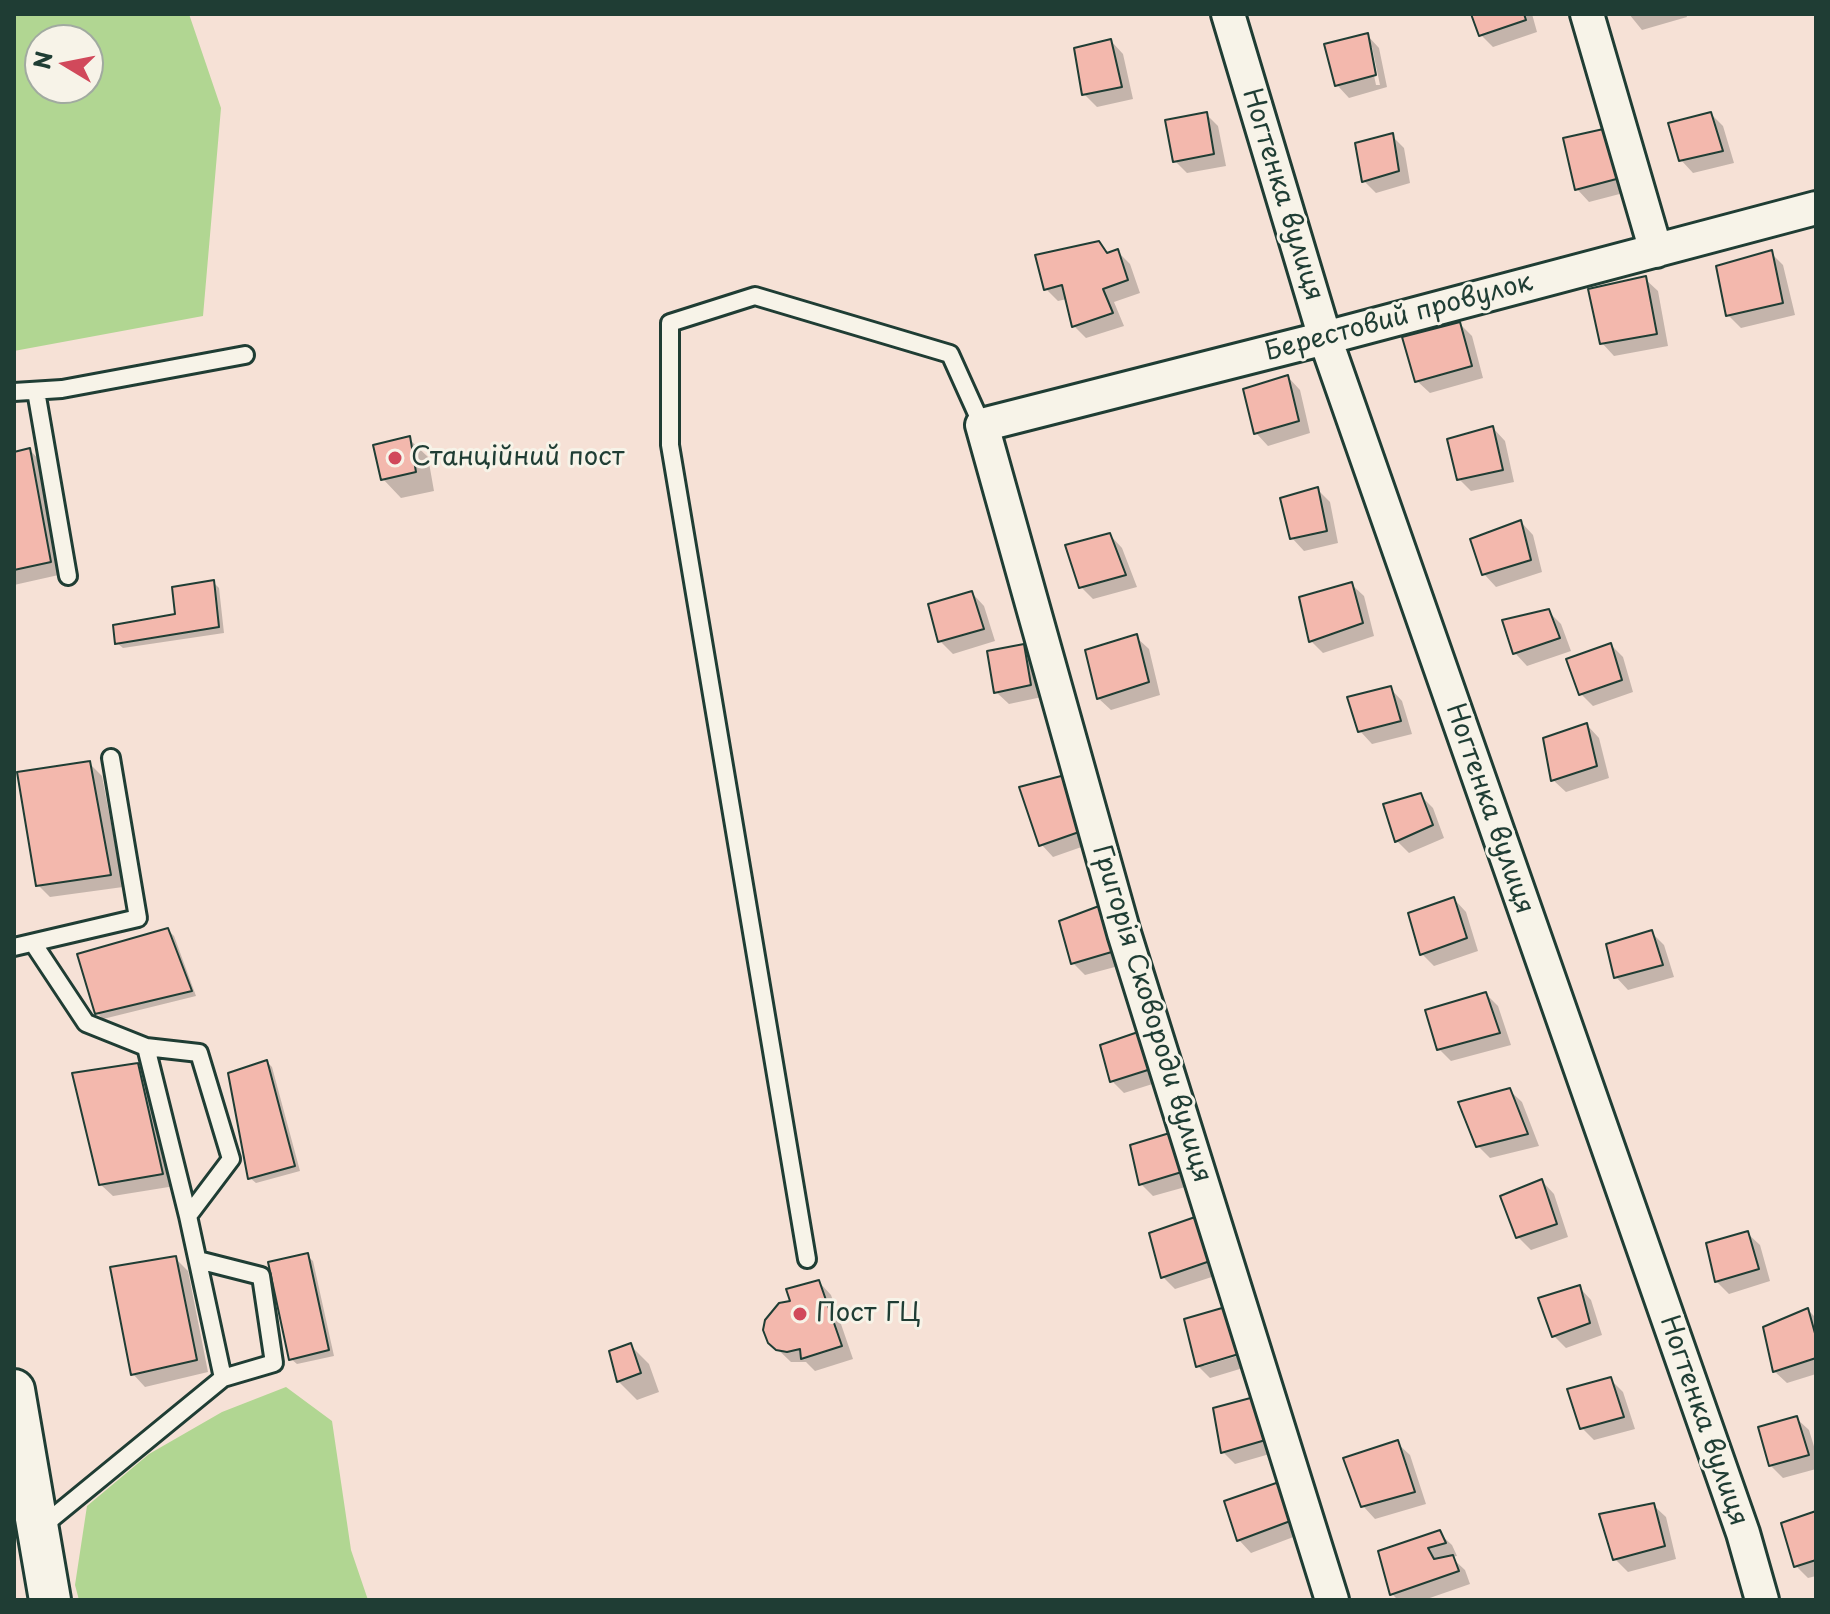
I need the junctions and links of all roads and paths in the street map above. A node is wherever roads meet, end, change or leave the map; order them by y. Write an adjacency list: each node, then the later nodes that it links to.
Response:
1 (1228, 14): 5 (street, Ногтенка вулиця)
2 (1587, 14): 4 (street)
3 (1816, 208): 4 (street, Берестовий провулок)
4 (1656, 251): 5 (street, Берестовий провулок)
5 (1325, 338): 9 (street, Берестовий провулок); 23 (street, Ногтенка вулиця)
6 (245, 355): 7 (lane)
7 (36, 391): 8 (lane); 10 (lane)
8 (14, 392)
9 (982, 425): 16 (lane); 22 (street, Григорія Сковороди вулиця)
10 (68, 576)
11 (111, 758): 12 (lane)
12 (33, 943): 13 (lane); 14 (lane)
13 (14, 947)
14 (146, 1047): 15 (lane); 15 (lane)
15 (188, 1216): 17 (lane)
16 (807, 1259)
17 (198, 1260): 18 (lane); 18 (lane)
18 (223, 1378): 20 (lane)
19 (14, 1390): 20 (street)
20 (37, 1531): 21 (street)
21 (50, 1600)
22 (1332, 1600)
23 (1762, 1600)

